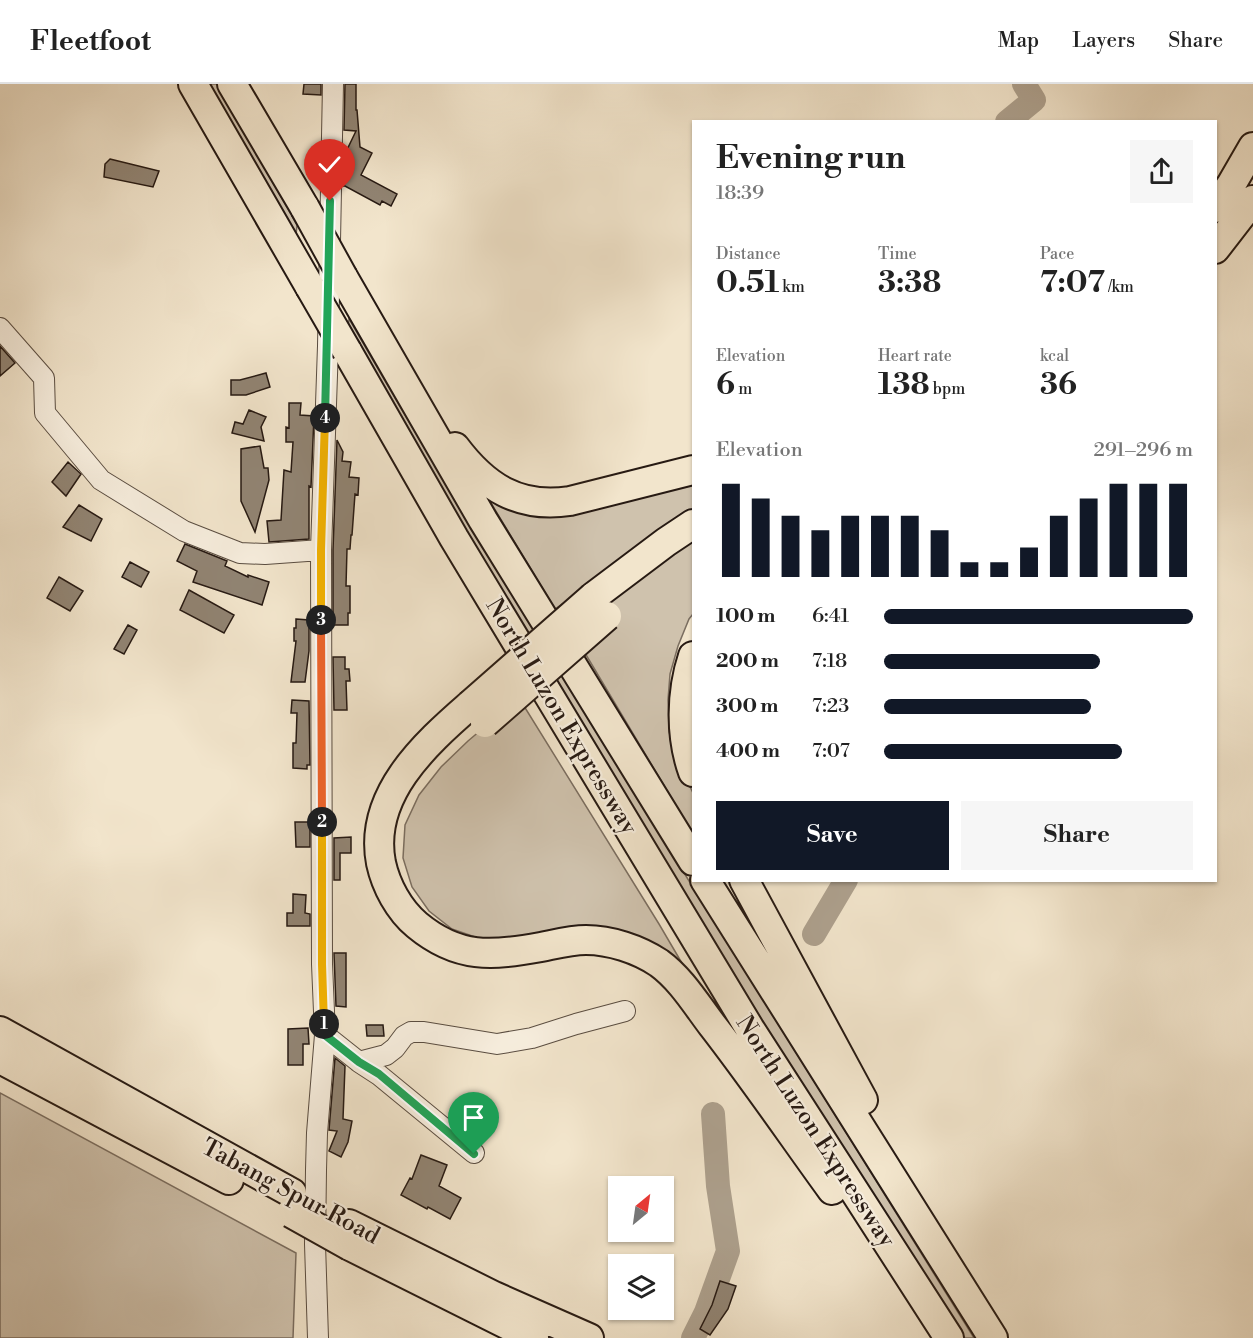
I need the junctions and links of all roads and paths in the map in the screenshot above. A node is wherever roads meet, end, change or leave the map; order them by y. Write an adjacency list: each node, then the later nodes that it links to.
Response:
1 (193, 84): 30 (highway, North Luzon Expressway, bridge)
2 (232, 84): 8 (highway, North Luzon Expressway, bridge)
3 (333, 84): 12 (street)
4 (1253, 147): 6 (highway)
5 (1253, 200): 7 (highway)
6 (1217, 205)
7 (1217, 246)
8 (371, 324): 10 (highway); 15 (highway, North Luzon Expressway)
9 (0, 328): 12 (street)
10 (692, 470)
11 (692, 525): 29 (highway, bridge)
12 (321, 550): 20 (street)
13 (692, 660): 14 (highway)
14 (692, 768)
15 (692, 859)
16 (706, 882): 31 (highway, North Luzon Expressway)
17 (745, 882): 31 (highway)
18 (625, 1011): 22 (street)
19 (0, 1031): 24 (highway, Tabang Spur Road)
20 (325, 1035): 22 (street); 26 (street)
21 (0, 1059): 24 (highway, Tabang Spur Road)
22 (359, 1062): 23 (street)
23 (474, 1154)
24 (292, 1203): 25 (highway, Tabang Spur Road, bridge)
25 (349, 1235): 27 (highway, Tabang Spur Road); 28 (highway, Tabang Spur Road)
26 (318, 1338)
27 (534, 1338)
28 (589, 1338)
29 (941, 1338)
30 (949, 1338)
31 (995, 1338)

